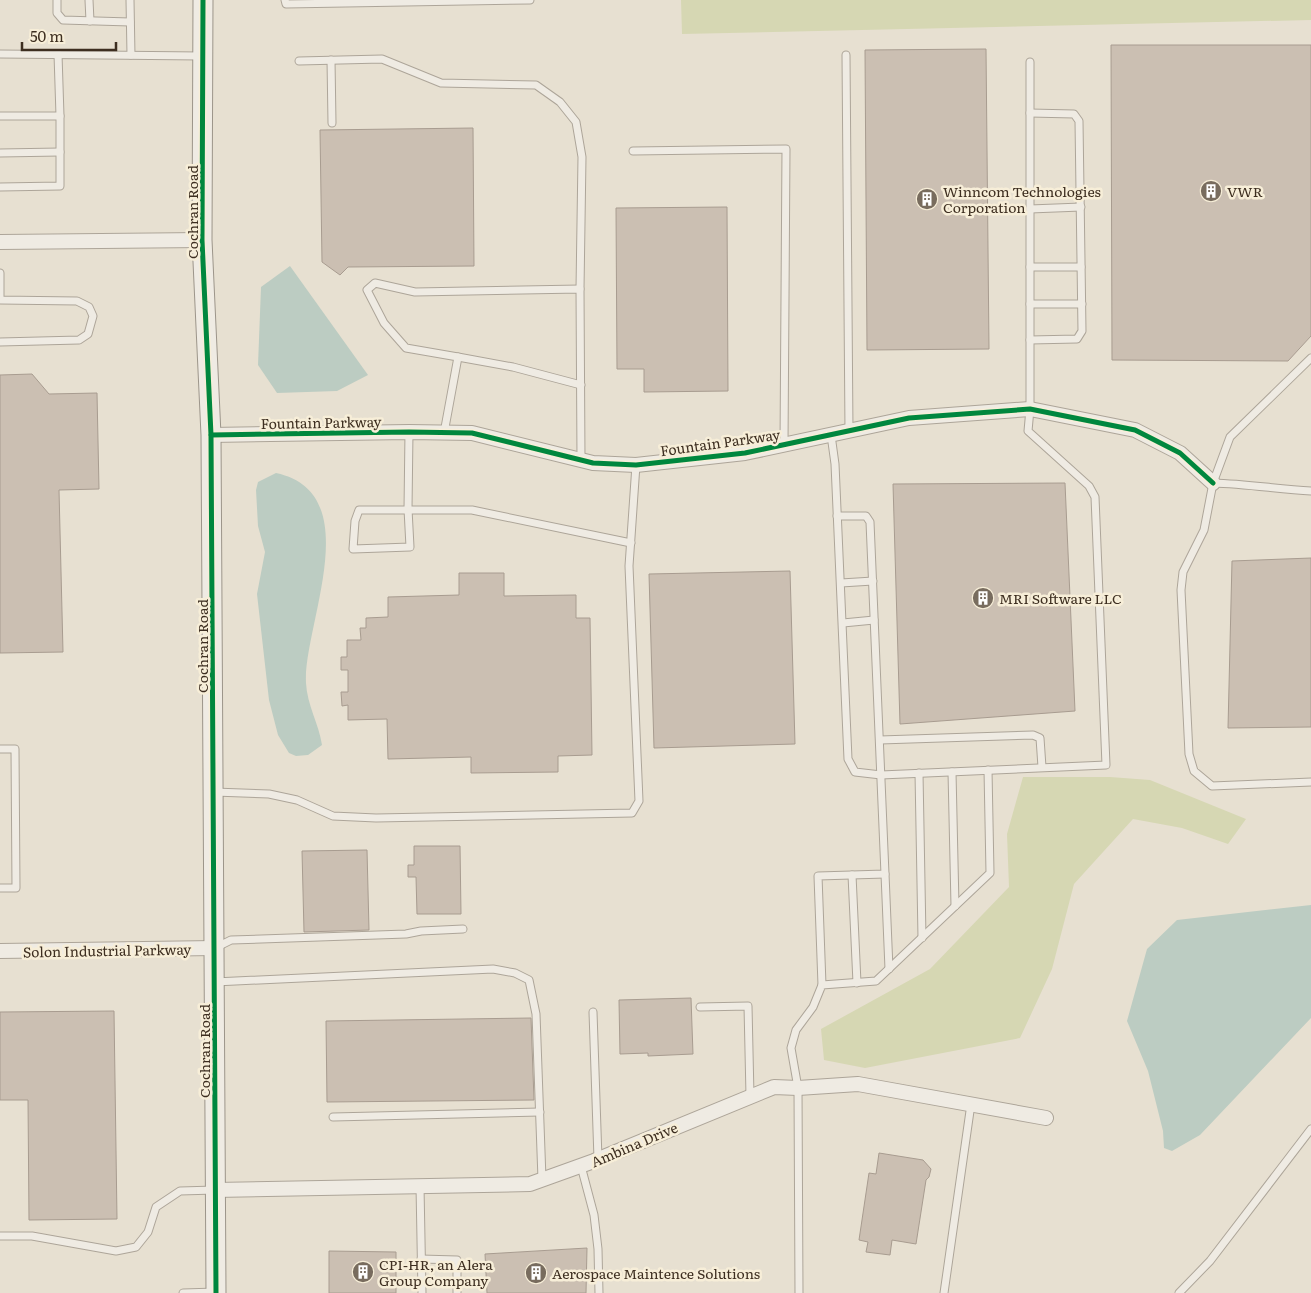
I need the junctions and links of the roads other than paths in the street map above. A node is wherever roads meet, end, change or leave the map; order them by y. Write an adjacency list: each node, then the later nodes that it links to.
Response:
1 (57, 0): 7 (lane)
2 (89, 0): 7 (lane)
3 (130, 0): 8 (lane)
4 (203, 0): 13 (street, Cochran Road)
5 (285, 0): 6 (lane)
6 (530, 0)
7 (90, 21): 8 (lane)
8 (130, 22): 11 (lane)
9 (0, 54): 10 (lane)
10 (58, 54): 11 (lane); 19 (lane)
11 (131, 55): 13 (lane)
12 (846, 55): 42 (lane)
13 (203, 56): 27 (street, Cochran Road)
14 (331, 60): 15 (lane); 20 (lane); 32 (lane)
15 (299, 61)
16 (1030, 62): 17 (lane)
17 (1030, 114): 25 (lane); 26 (lane)
18 (0, 116): 19 (lane)
19 (60, 116): 22 (lane)
20 (332, 123)
21 (633, 151): 47 (lane)
22 (60, 152): 23 (lane); 24 (lane)
23 (0, 153)
24 (0, 187)
25 (1080, 207): 26 (lane); 29 (lane)
26 (1030, 208): 30 (lane)
27 (202, 240): 28 (street); 45 (street, Cochran Road)
28 (0, 242)
29 (1081, 266): 30 (lane); 35 (lane)
30 (1030, 267): 34 (lane)
31 (0, 273): 33 (lane)
32 (580, 290): 38 (lane); 40 (lane)
33 (0, 300): 37 (lane)
34 (1030, 304): 35 (lane); 36 (lane)
35 (1082, 304): 36 (lane)
36 (1030, 340): 41 (lane)
37 (0, 342)
38 (458, 357): 40 (lane); 44 (lane)
39 (1311, 358): 50 (lane)
40 (581, 385): 48 (lane)
41 (1030, 408): 42 (street, Fountain Parkway); 50 (street, Fountain Parkway); 61 (lane)
42 (849, 431): 46 (street, Fountain Parkway)
43 (409, 432): 44 (street, Fountain Parkway); 45 (street, Fountain Parkway); 52 (lane)
44 (444, 432): 48 (street, Fountain Parkway)
45 (212, 435): 67 (street, Cochran Road)
46 (831, 435): 47 (street, Fountain Parkway); 53 (lane)
47 (784, 445): 49 (street, Fountain Parkway)
48 (581, 460): 49 (street, Fountain Parkway)
49 (636, 465): 54 (lane)
50 (1213, 483): 51 (lane); 66 (lane)
51 (1311, 491)
52 (408, 509): 52 (lane); 54 (lane)
53 (837, 516): 55 (lane); 56 (lane)
54 (631, 544): 67 (lane)
55 (873, 581): 56 (lane); 57 (lane)
56 (840, 583): 58 (lane)
57 (874, 620): 58 (lane); 59 (lane)
58 (842, 622): 65 (lane)
59 (880, 740): 61 (lane); 65 (lane)
60 (0, 749): 70 (lane)
61 (1042, 767): 62 (lane)
62 (988, 770): 63 (lane); 71 (lane)
63 (952, 772): 64 (lane); 71 (lane)
64 (919, 773): 65 (lane); 73 (lane)
65 (881, 775): 68 (lane)
66 (1311, 782)
67 (214, 792): 74 (street, Cochran Road)
68 (885, 874): 69 (lane); 76 (lane)
69 (852, 875): 78 (lane); 79 (lane)
70 (0, 888)
71 (955, 906): 73 (lane)
72 (463, 929): 74 (lane)
73 (922, 938): 76 (lane)
74 (215, 948): 75 (street, Solon Industrial Parkway); 77 (street, Cochran Road)
75 (0, 951)
76 (889, 970): 78 (lane)
77 (215, 982): 85 (lane); 93 (street, Cochran Road)
78 (857, 983): 79 (lane)
79 (822, 985): 82 (lane)
80 (700, 1007): 83 (lane)
81 (593, 1012): 89 (lane)
82 (798, 1088): 83 (street, Ambina Drive); 84 (street, Ambina Drive); 101 (lane)
83 (750, 1096): 89 (street, Ambina Drive)
84 (971, 1104): 87 (street, Ambina Drive); 102 (lane)
85 (540, 1112): 86 (lane); 91 (lane)
86 (333, 1117)
87 (1046, 1118)
88 (1311, 1129): 103 (lane)
89 (598, 1160): 90 (street, Ambina Drive)
90 (581, 1166): 91 (street, Ambina Drive); 100 (lane)
91 (542, 1180): 92 (street, Ambina Drive)
92 (420, 1186): 93 (street, Ambina Drive); 95 (lane)
93 (215, 1190): 94 (lane); 96 (street, Cochran Road)
94 (0, 1236)
95 (421, 1259): 98 (lane); 99 (lane)
96 (216, 1292): 97 (lane)
97 (183, 1293)
98 (422, 1293)
99 (457, 1293)
100 (599, 1293)
101 (799, 1293)
102 (944, 1293)
103 (1179, 1293)

